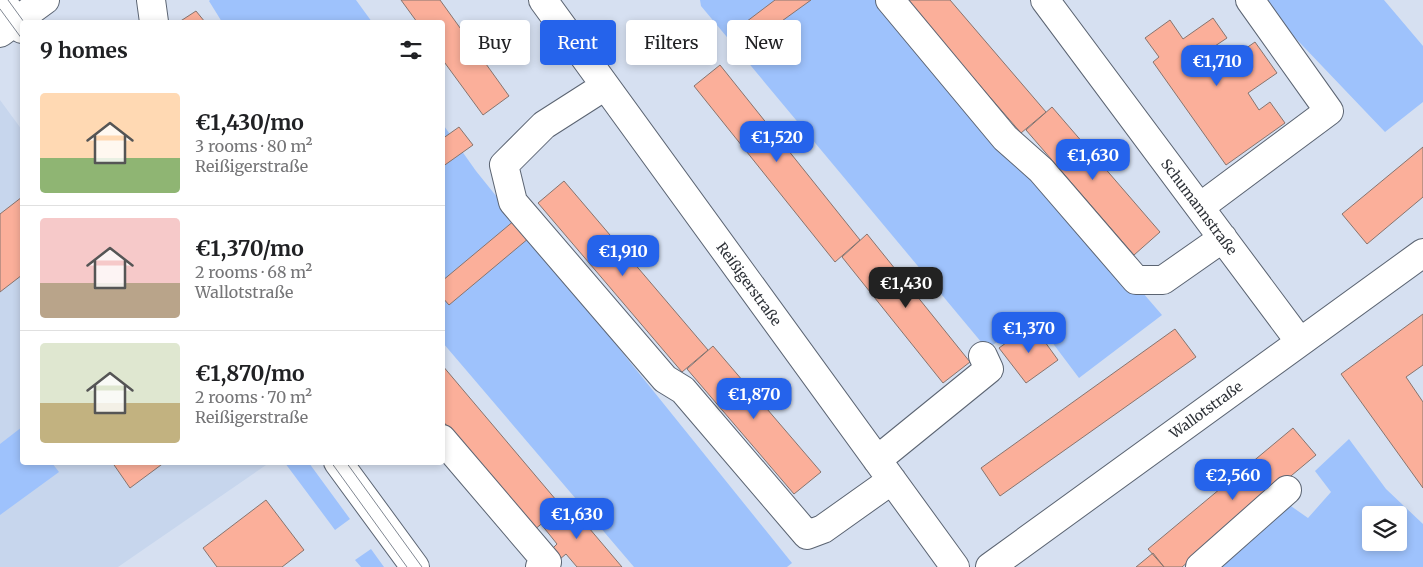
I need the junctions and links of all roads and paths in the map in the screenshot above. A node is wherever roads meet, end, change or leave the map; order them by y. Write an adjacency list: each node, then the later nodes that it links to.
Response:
1 (45, 0): 8 (street)
2 (151, 0): 7 (street)
3 (543, 0): 9 (street, Reißigerstraße)
4 (890, 0): 11 (street)
5 (1046, 0): 10 (street, Schumannstraße)
6 (1250, 0): 10 (street)
7 (154, 20)
8 (10, 21)
9 (606, 86): 17 (street, Reißigerstraße); 17 (street)
10 (1200, 207): 11 (street, Schumannstraße)
11 (1223, 238): 13 (street, Schumannstraße)
12 (1423, 253): 13 (street, Wallotstraße)
13 (1300, 342): 22 (street, Wallotstraße)
14 (983, 356): 17 (street)
15 (445, 444): 20 (street)
16 (340, 465): 19 (street)
17 (884, 470): 21 (street, Reißigerstraße)
18 (1287, 490): 23 (street)
19 (415, 567)
20 (540, 567)
21 (955, 567)
22 (990, 567)
23 (1200, 567)

